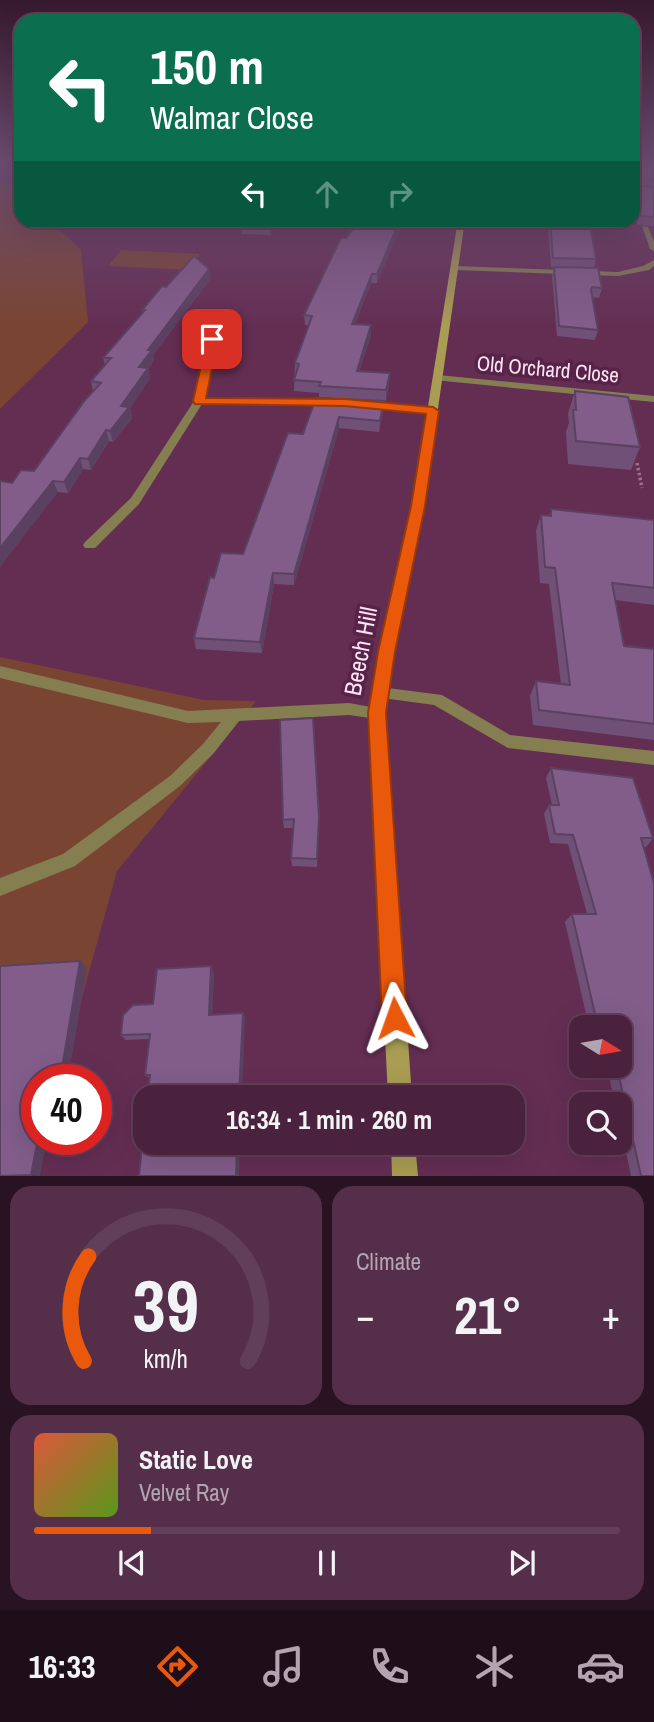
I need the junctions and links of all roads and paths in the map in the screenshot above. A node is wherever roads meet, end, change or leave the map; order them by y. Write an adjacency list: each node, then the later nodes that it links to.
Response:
1 (644, 227): 3 (street)
2 (461, 228): 5 (street, Beech Hill)
3 (654, 249)
4 (654, 262): 5 (street)
5 (456, 268): 7 (street, Beech Hill)
6 (212, 339): 9 (street)
7 (438, 378): 8 (street, Old Orchard Close); 12 (street, Beech Hill)
8 (654, 398)
9 (199, 401): 10 (street); 15 (street)
10 (345, 403)
11 (358, 404): 12 (street)
12 (433, 411): 17 (street, Beech Hill)
13 (637, 463): 14 (path)
14 (642, 488)
15 (90, 545)
16 (0, 672): 19 (lane)
17 (380, 693): 18 (street, Beech Hill); 20 (lane)
18 (377, 713): 19 (lane); 22 (street, Beech Hill)
19 (234, 716): 21 (lane)
20 (654, 758)
21 (0, 887)
22 (399, 1085)
23 (404, 1155): 24 (street)
24 (405, 1176)

